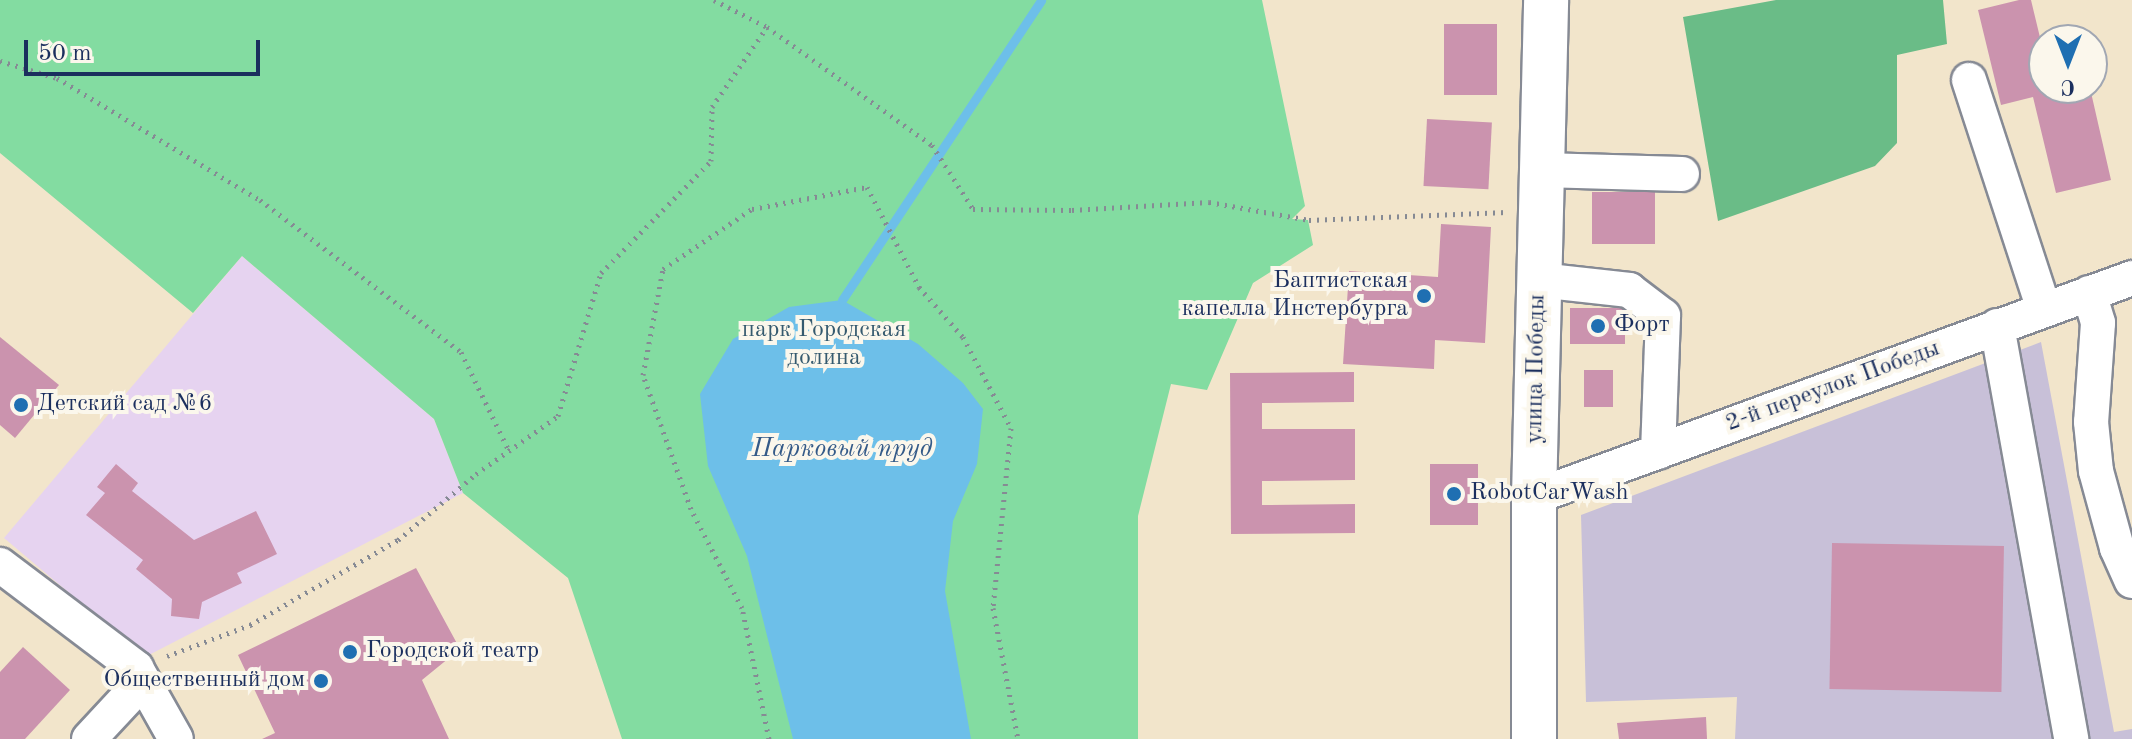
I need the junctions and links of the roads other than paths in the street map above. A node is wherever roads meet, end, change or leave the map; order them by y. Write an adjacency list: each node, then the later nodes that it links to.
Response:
1 (1546, 0): 4 (highway, улица Победы)
2 (1969, 80): 8 (street)
3 (1682, 174): 4 (street)
4 (1541, 190): 6 (highway, улица Победы)
5 (2132, 278): 7 (street, 2-й переулок Победы)
6 (1539, 280): 10 (street); 11 (highway, улица Победы)
7 (2089, 293): 8 (street, 2-й переулок Победы); 13 (street)
8 (2044, 309): 9 (street, 2-й переулок Победы)
9 (1997, 326): 10 (street, 2-й переулок Победы); 18 (street)
10 (1658, 452): 11 (street, 2-й переулок Победы)
11 (1534, 497): 17 (highway, улица Победы)
12 (0, 565): 14 (street)
13 (2132, 581)
14 (139, 675): 15 (street); 16 (street)
15 (89, 739)
16 (176, 739)
17 (1534, 739)
18 (2071, 739)

